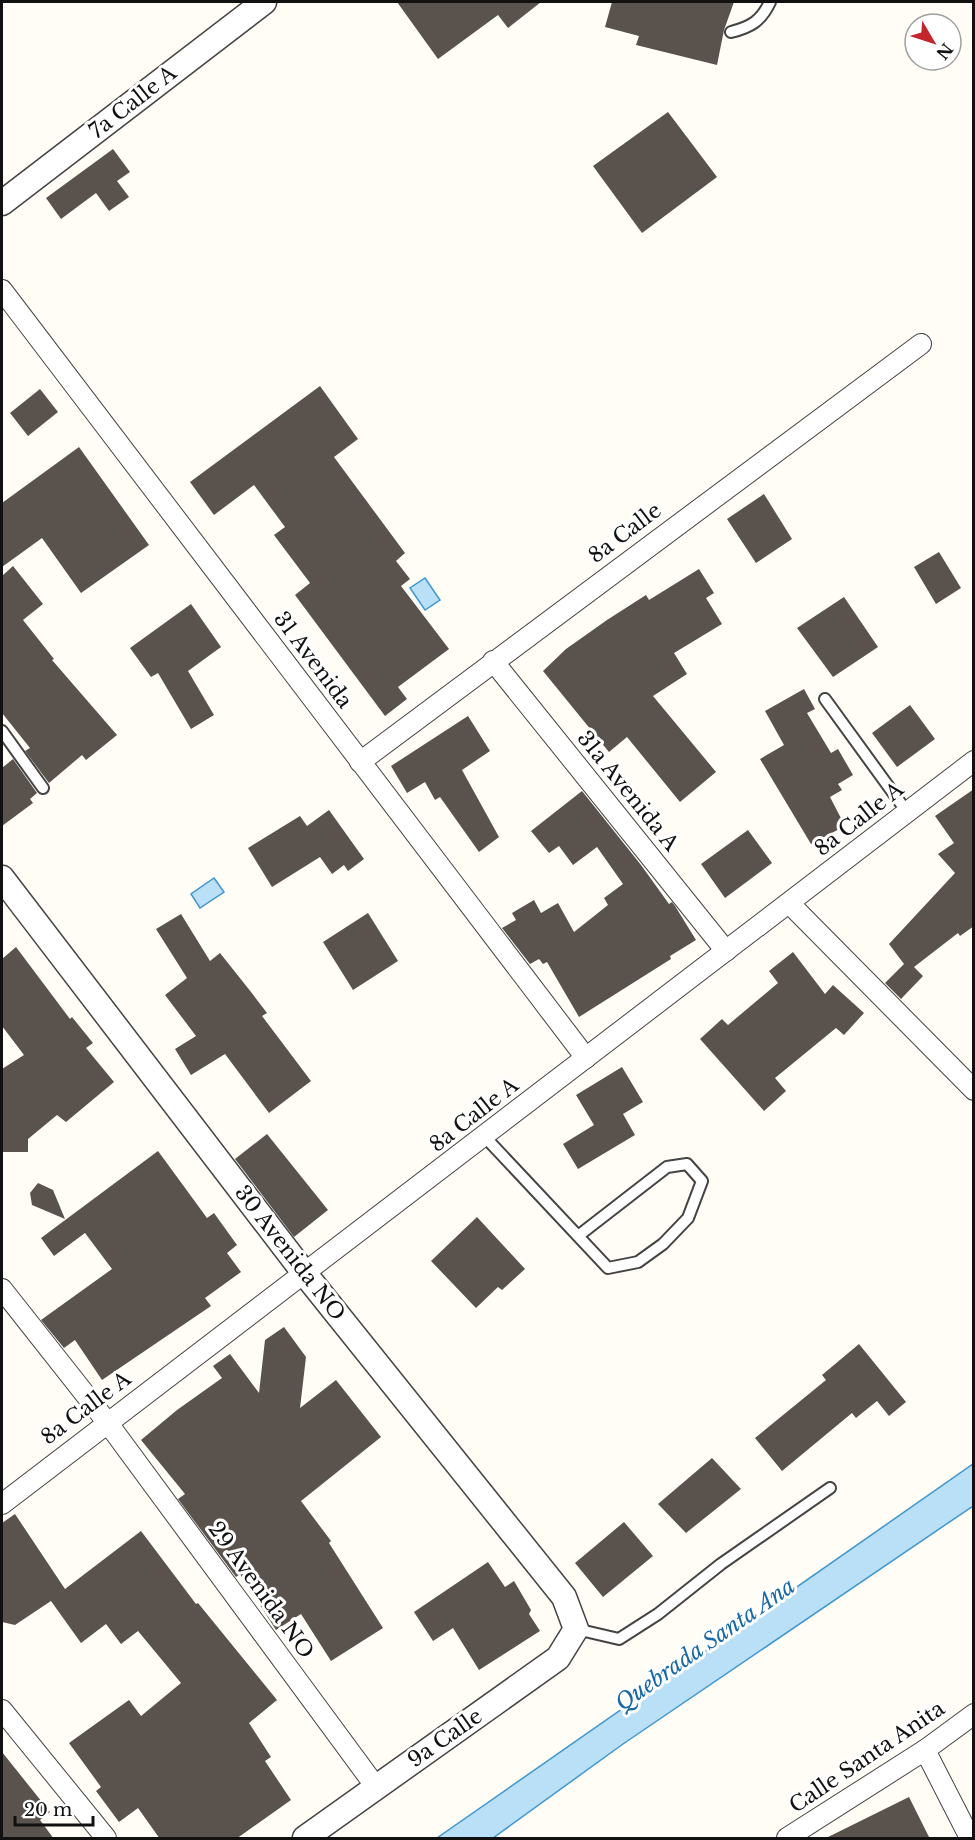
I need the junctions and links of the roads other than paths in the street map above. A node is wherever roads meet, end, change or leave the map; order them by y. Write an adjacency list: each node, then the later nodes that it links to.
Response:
1 (264, 2): 4 (street, 7a Calle A)
2 (770, 2): 3 (lane)
3 (731, 32)
4 (2, 203)
5 (2, 290): 11 (street, 31 Avenida)
6 (921, 344): 7 (street, 8a Calle)
7 (493, 661): 11 (street, 8a Calle); 16 (street, 31a Avenida A)
8 (825, 699): 13 (lane)
9 (2, 731): 12 (lane)
10 (974, 761): 13 (street, 8a Calle A)
11 (360, 762): 17 (street, 31 Avenida)
12 (43, 788)
13 (907, 812): 15 (street, 8a Calle A)
14 (2, 878): 21 (street, 30 Avenida NO)
15 (789, 903): 16 (street, 8a Calle A); 18 (street)
16 (726, 951): 17 (street, 8a Calle A)
17 (586, 1058): 19 (street, 8a Calle A)
18 (974, 1090)
19 (484, 1137): 20 (lane); 21 (street, 8a Calle A)
20 (578, 1236): 20 (lane)
21 (305, 1274): 23 (street, 8a Calle A); 26 (street, 30 Avenida NO)
22 (2, 1289): 23 (street, 29 Avenida NO)
23 (107, 1422): 25 (street, 8a Calle A); 30 (street, 29 Avenida NO)
24 (830, 1488): 26 (lane)
25 (2, 1504)
26 (576, 1629): 30 (street, 9a Calle)
27 (2, 1710): 31 (street)
28 (974, 1714): 29 (street, Calle Santa Anita)
29 (925, 1750): 33 (street, Calle Santa Anita); 34 (street)
30 (376, 1787): 32 (street, 9a Calle)
31 (106, 1839)
32 (304, 1839)
33 (787, 1839)
34 (970, 1839)

